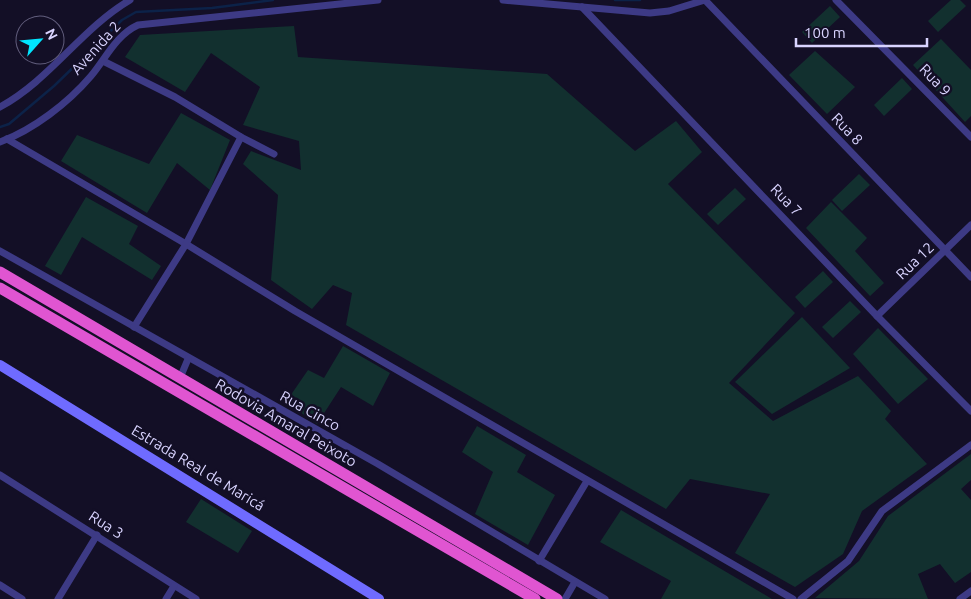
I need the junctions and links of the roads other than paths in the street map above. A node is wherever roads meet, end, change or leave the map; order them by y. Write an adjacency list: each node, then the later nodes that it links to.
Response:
1 (130, 0): 8 (street)
2 (378, 0): 7 (street, Avenida 2)
3 (503, 0): 6 (street)
4 (705, 0): 6 (street); 15 (street, Rua 8)
5 (836, 0): 10 (street, Rua 9)
6 (582, 7): 20 (street, Rua 7)
7 (103, 61): 9 (street); 11 (street, Avenida 2)
8 (0, 107)
9 (241, 137): 12 (street); 14 (street)
10 (971, 137)
11 (3, 140): 14 (street)
12 (274, 154)
13 (971, 225): 15 (street, Rua 12)
14 (186, 244): 21 (street); 28 (street)
15 (945, 250): 18 (street, Rua 8); 20 (street, Rua 12)
16 (0, 251): 21 (street, Rua Cinco)
17 (0, 272): 24 (highway, Rodovia Amaral Peixoto)
18 (971, 277)
19 (0, 288): 40 (highway, Rodovia Amaral Peixoto)
20 (877, 316): 25 (street, Rua 7)
21 (134, 327): 22 (street, Rua Cinco)
22 (188, 359): 24 (street); 30 (street, Rua Cinco)
23 (0, 365): 39 (main road, Estrada Real de Maricá)
24 (180, 378): 41 (highway, Rodovia Amaral Peixoto)
25 (971, 411)
26 (971, 445): 45 (street)
27 (0, 475): 29 (street, Rua 3)
28 (587, 481): 30 (street); 44 (street)
29 (97, 535): 33 (street, Rua 3); 36 (street)
30 (538, 561): 31 (street, Rua Cinco)
31 (575, 582): 42 (street); 43 (street, Rua Cinco)
32 (0, 585): 35 (street)
33 (174, 586): 37 (street); 38 (street, Rua 3)
34 (971, 591): 46 (street)
35 (22, 599)
36 (58, 599)
37 (166, 599)
38 (196, 599)
39 (379, 599)
40 (535, 599)
41 (557, 599)
42 (565, 599)
43 (604, 599)
44 (792, 599)
45 (801, 599)
46 (960, 599)

